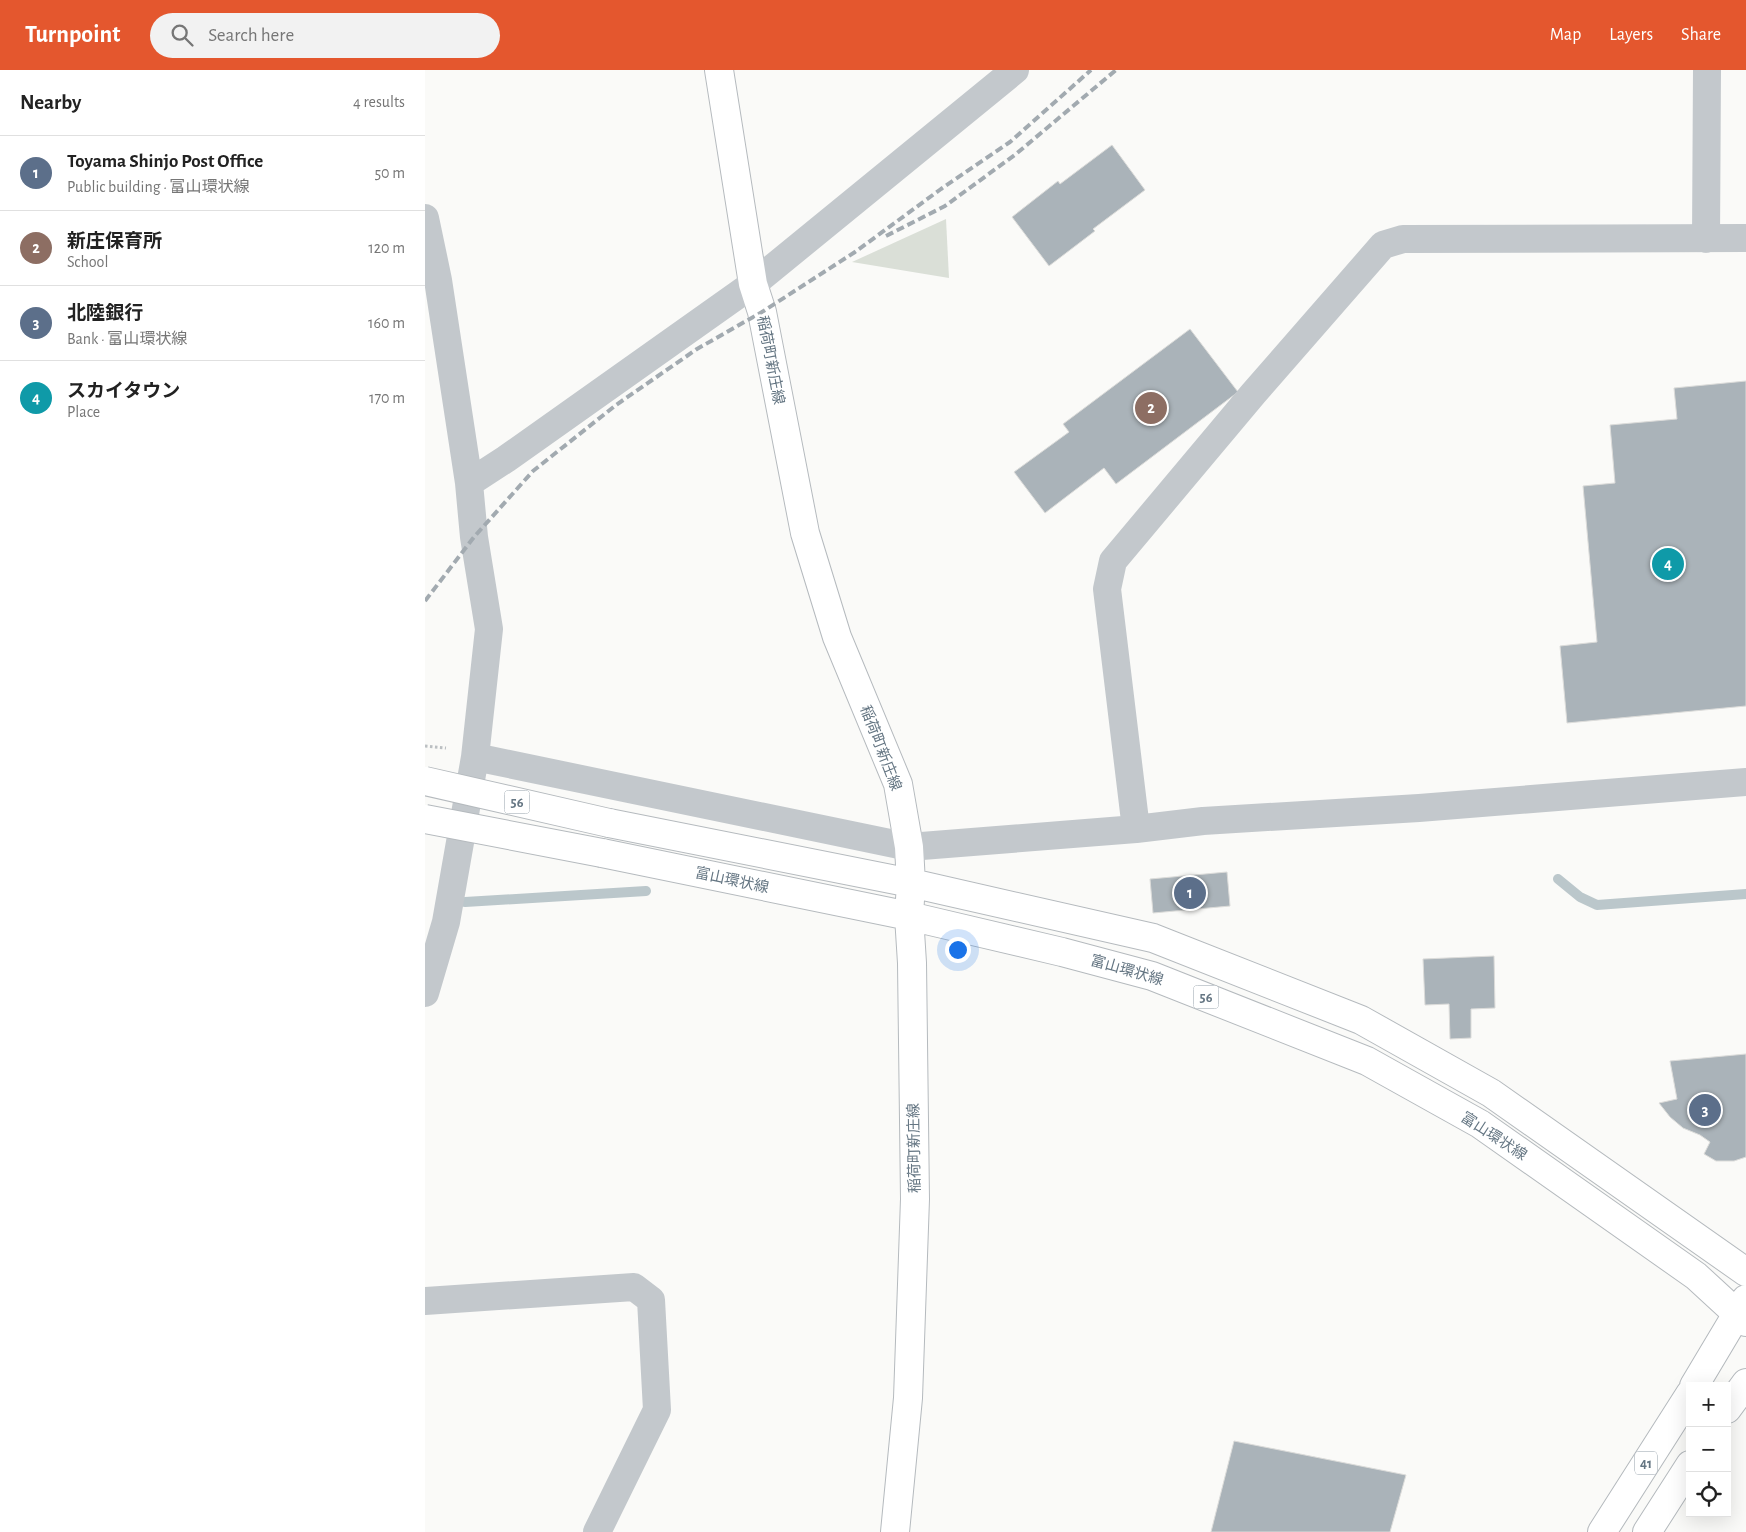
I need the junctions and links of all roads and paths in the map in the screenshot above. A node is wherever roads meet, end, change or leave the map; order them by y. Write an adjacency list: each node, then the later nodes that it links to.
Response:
1 (719, 70): 7 (main road, 稲荷町新庄線)
2 (1015, 70): 7 (street)
3 (1707, 70): 6 (street)
4 (425, 218): 8 (street)
5 (1746, 238): 6 (street)
6 (1706, 239): 13 (street)
7 (753, 284): 8 (street); 14 (main road, 稲荷町新庄線)
8 (469, 483): 9 (street)
9 (475, 757): 14 (street); 17 (street)
10 (425, 781): 15 (main road, 56, bridge)
11 (1746, 782): 13 (street)
12 (425, 819): 16 (main road, 富山環状線 / 56, bridge)
13 (1136, 829): 14 (street)
14 (909, 846): 15 (main road, 稲荷町新庄線)
15 (911, 883): 16 (main road, 稲荷町新庄線); 18 (main road, 56)
16 (909, 916): 20 (main road, 富山環状線 / 56); 27 (main road, 稲荷町新庄線)
17 (425, 993)
18 (1746, 1272)
19 (425, 1301): 26 (street)
20 (1743, 1311): 21 (main road)
21 (1697, 1382)
22 (1746, 1383): 24 (main road)
23 (1686, 1400): 28 (main road, 41)
24 (1731, 1404)
25 (1686, 1471): 29 (main road, 41)
26 (597, 1532)
27 (895, 1532)
28 (1602, 1532)
29 (1647, 1532)

